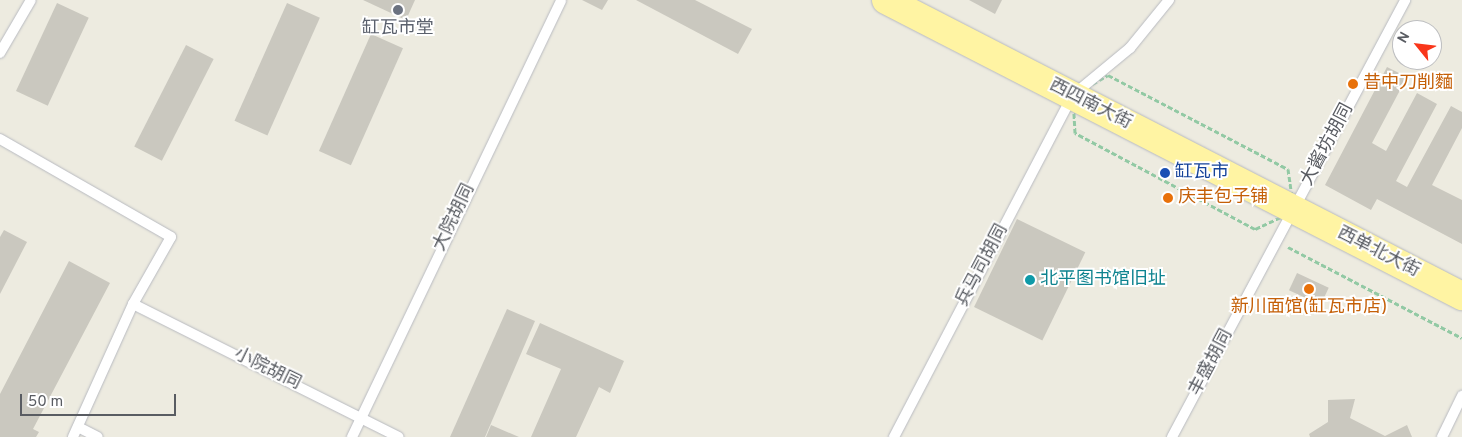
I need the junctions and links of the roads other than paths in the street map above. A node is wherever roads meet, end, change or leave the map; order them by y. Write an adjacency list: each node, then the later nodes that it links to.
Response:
1 (31, 0): 6 (lane)
2 (561, 0): 13 (lane, 大院胡同)
3 (886, 0): 7 (main road, 西四南大街)
4 (1169, 0): 7 (lane)
5 (1405, 0): 9 (lane, 大酱坊胡同)
6 (0, 53)
7 (1073, 96): 9 (main road, 西四南大街); 19 (lane, 兵马司胡同)
8 (0, 139): 11 (lane)
9 (1294, 211): 10 (main road, 西单北大街); 20 (lane, 丰盛胡同)
10 (1462, 296)
11 (134, 304): 13 (lane, 小院胡同); 14 (lane)
12 (1462, 396): 21 (lane)
13 (363, 417): 17 (lane, 大院胡同); 18 (lane, 小院胡同)
14 (78, 427): 15 (lane); 16 (lane)
15 (73, 437)
16 (98, 437)
17 (352, 437)
18 (399, 437)
19 (894, 437)
20 (1172, 437)
21 (1442, 437)

